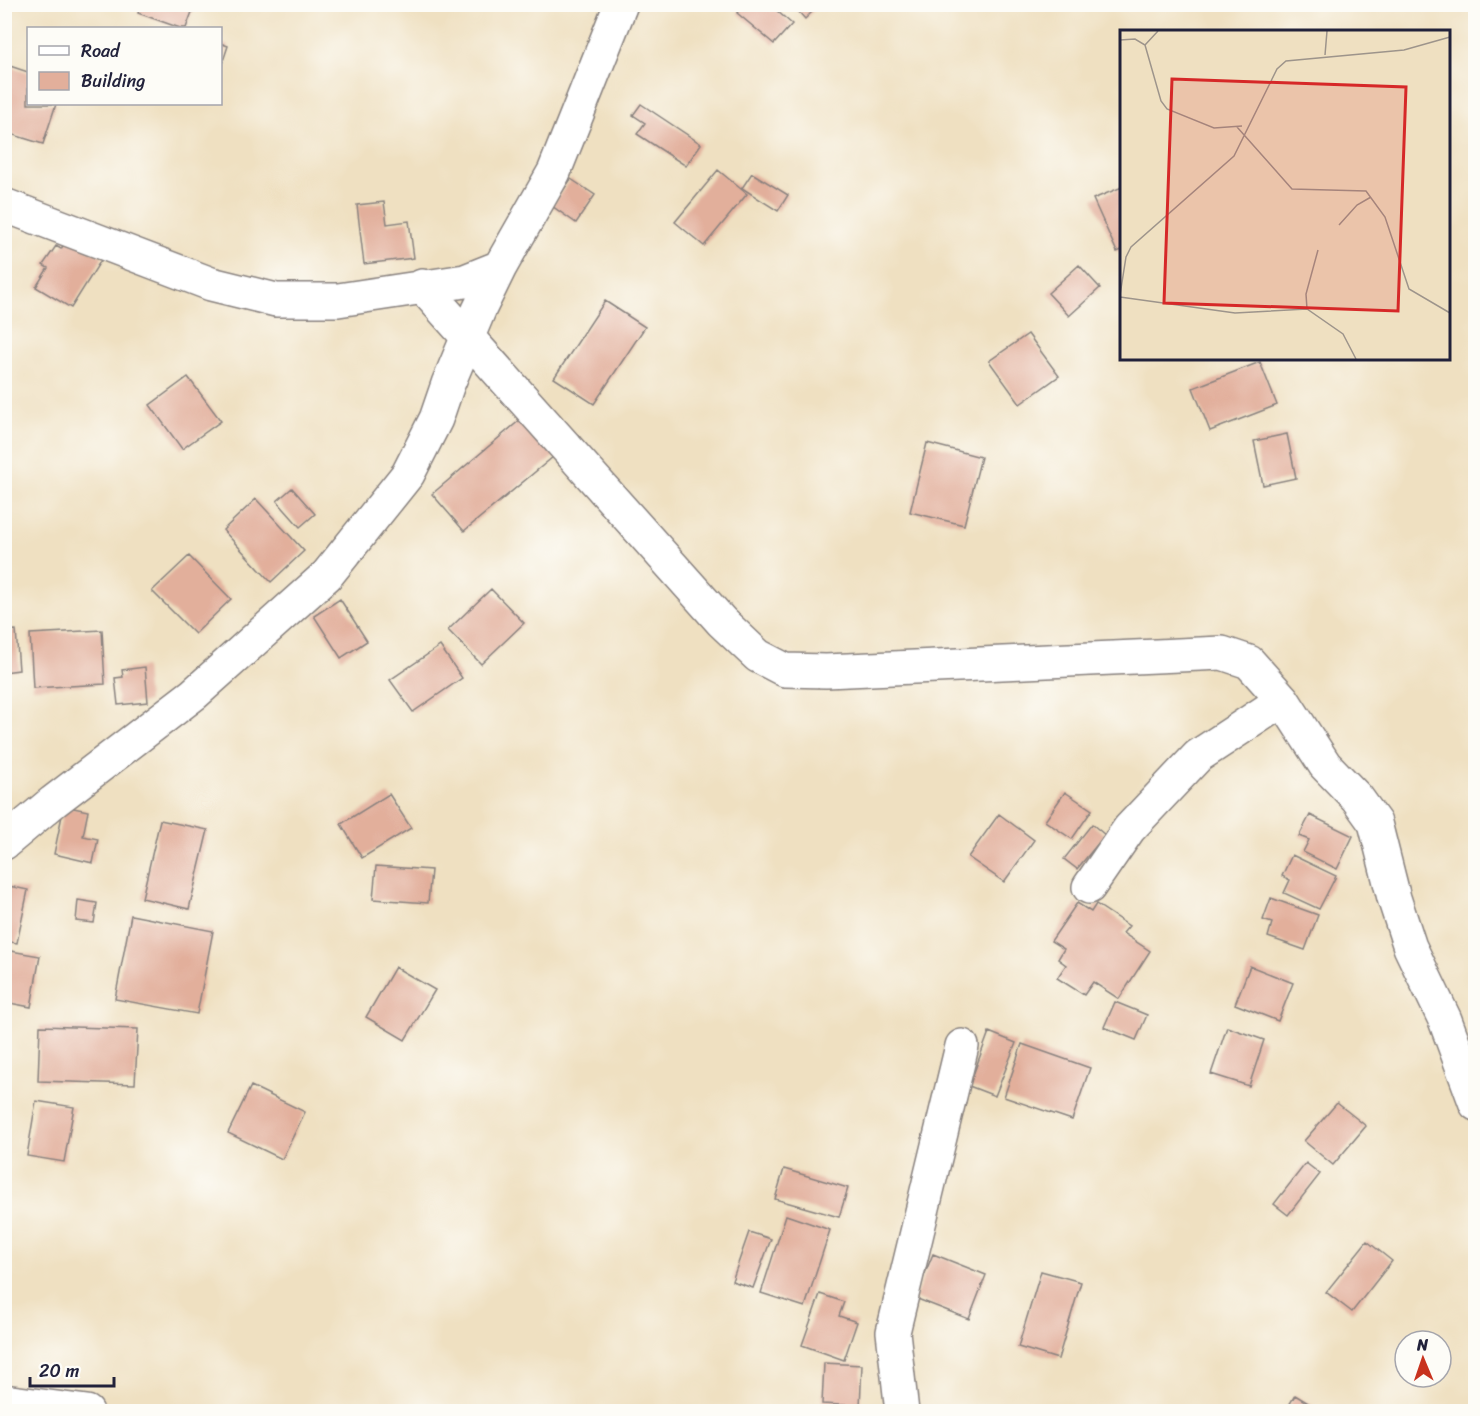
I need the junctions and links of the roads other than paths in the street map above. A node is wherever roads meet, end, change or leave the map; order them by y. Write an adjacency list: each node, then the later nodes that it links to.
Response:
1 (621, 4): 3 (street)
2 (4, 205): 4 (street)
3 (500, 267): 4 (street); 5 (street)
4 (422, 286): 5 (street)
5 (468, 338): 6 (street); 7 (street)
6 (1283, 700): 8 (street); 10 (street)
7 (4, 843)
8 (1089, 887)
9 (962, 1046): 13 (street)
10 (1476, 1104)
11 (4, 1401): 12 (street)
12 (87, 1412)
13 (902, 1412)

